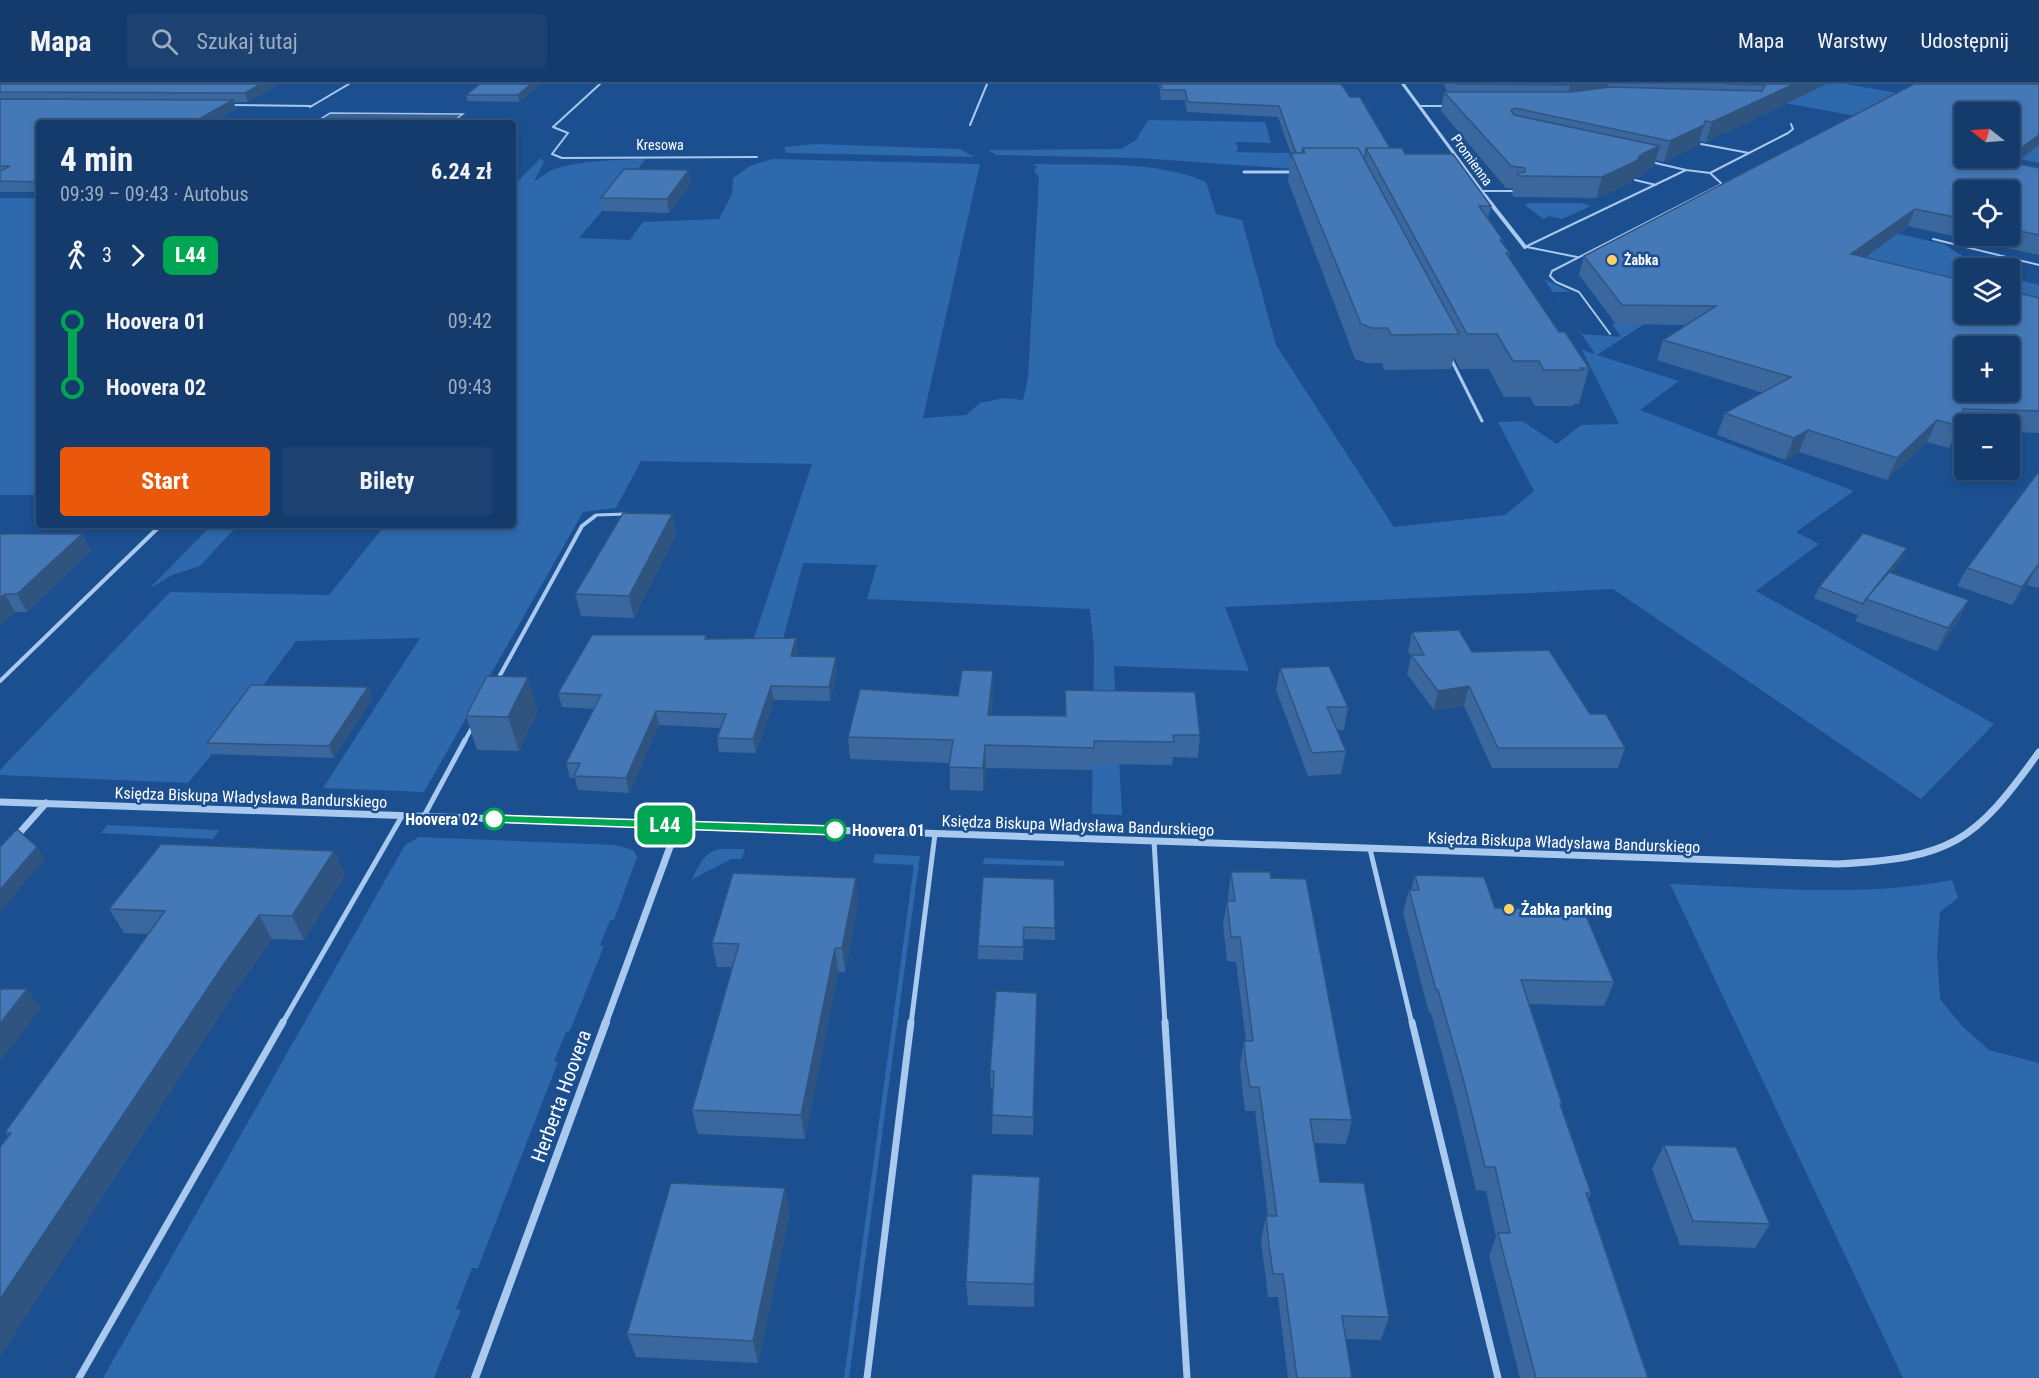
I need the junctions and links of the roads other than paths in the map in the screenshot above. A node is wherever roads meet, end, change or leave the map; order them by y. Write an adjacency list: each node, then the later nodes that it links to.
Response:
1 (349, 84): 5 (lane)
2 (600, 84): 12 (lane, Kresowa)
3 (987, 84): 9 (lane)
4 (1402, 84): 6 (street, Promienna)
5 (226, 105)
6 (1419, 106): 7 (lane); 18 (street, Promienna)
7 (1453, 106)
8 (1791, 124): 11 (lane)
9 (970, 125)
10 (1701, 144): 11 (lane)
11 (1749, 153): 19 (lane)
12 (757, 157)
13 (1650, 162): 14 (lane)
14 (1686, 170): 19 (lane); 21 (lane)
15 (1244, 172): 16 (street)
16 (1300, 172)
17 (1463, 172): 18 (street)
18 (1470, 172): 22 (street, Promienna)
19 (1710, 173): 26 (lane)
20 (1635, 180): 21 (lane)
21 (1656, 185): 25 (lane)
22 (1481, 191): 23 (lane); 25 (street, Promienna)
23 (1518, 191)
24 (1933, 239): 27 (lane)
25 (1525, 247): 26 (lane)
26 (1577, 257): 28 (lane)
27 (2039, 266)
28 (1610, 334)
29 (1450, 358): 30 (lane)
30 (1482, 421)
31 (628, 514): 34 (lane)
32 (158, 528): 33 (lane)
33 (0, 681)
34 (497, 682)
35 (474, 724): 40 (lane)
36 (2039, 752): 45 (street, Księdza Biskupa Władysława Bandurskiego)
37 (0, 802): 38 (street, Księdza Biskupa Władysława Bandurskiego)
38 (46, 804): 39 (street, Księdza Biskupa Władysława Bandurskiego); 44 (street)
39 (402, 816): 40 (street, Księdza Biskupa Władysława Bandurskiego); 46 (lane)
40 (424, 816): 41 (street, Księdza Biskupa Władysława Bandurskiego)
41 (678, 825): 42 (street, Księdza Biskupa Władysława Bandurskiego); 47 (street, Herberta Hoovera)
42 (935, 834): 43 (street, Księdza Biskupa Władysława Bandurskiego); 48 (lane)
43 (1154, 842): 45 (street, Księdza Biskupa Władysława Bandurskiego); 49 (lane)
44 (8, 845)
45 (1370, 849): 50 (lane)
46 (79, 1378)
47 (475, 1378)
48 (867, 1378)
49 (1187, 1378)
50 (1498, 1378)

